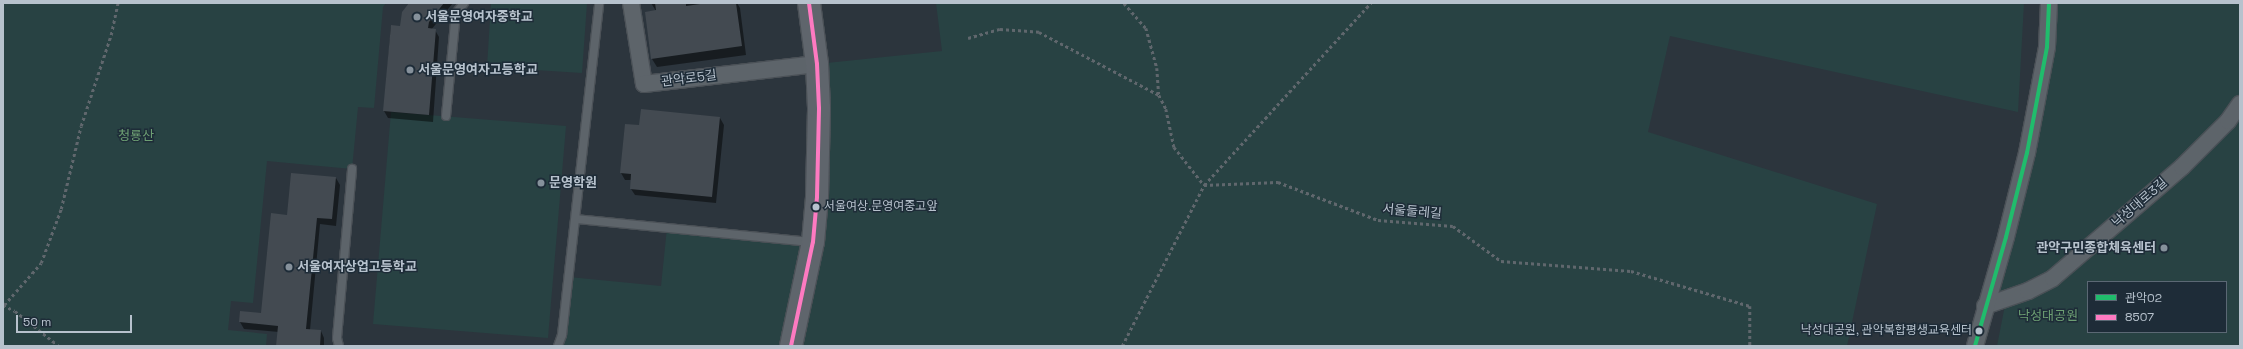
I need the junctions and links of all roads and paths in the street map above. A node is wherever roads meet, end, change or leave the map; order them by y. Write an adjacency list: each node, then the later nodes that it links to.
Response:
1 (118, 3): 18 (path)
2 (464, 3): 13 (lane)
3 (599, 3): 16 (lane)
4 (631, 3): 10 (street, 관악로5길)
5 (809, 3): 10 (main road)
6 (1124, 3): 11 (path)
7 (1371, 3): 15 (path)
8 (2049, 3): 19 (street)
9 (968, 38): 11 (path)
10 (816, 64): 17 (main road)
11 (1159, 95): 15 (path)
12 (2240, 104): 19 (street, 낙성대로3길)
13 (446, 116)
14 (352, 169): 21 (lane)
15 (1204, 185): 24 (path); 25 (path, 서울둘레길)
16 (576, 219): 17 (lane); 22 (lane)
17 (813, 242): 23 (main road)
18 (3, 305): 20 (path)
19 (1985, 306): 26 (street)
20 (59, 346)
21 (339, 346)
22 (558, 346)
23 (791, 346)
24 (1122, 346)
25 (1750, 346)
26 (1975, 346)

